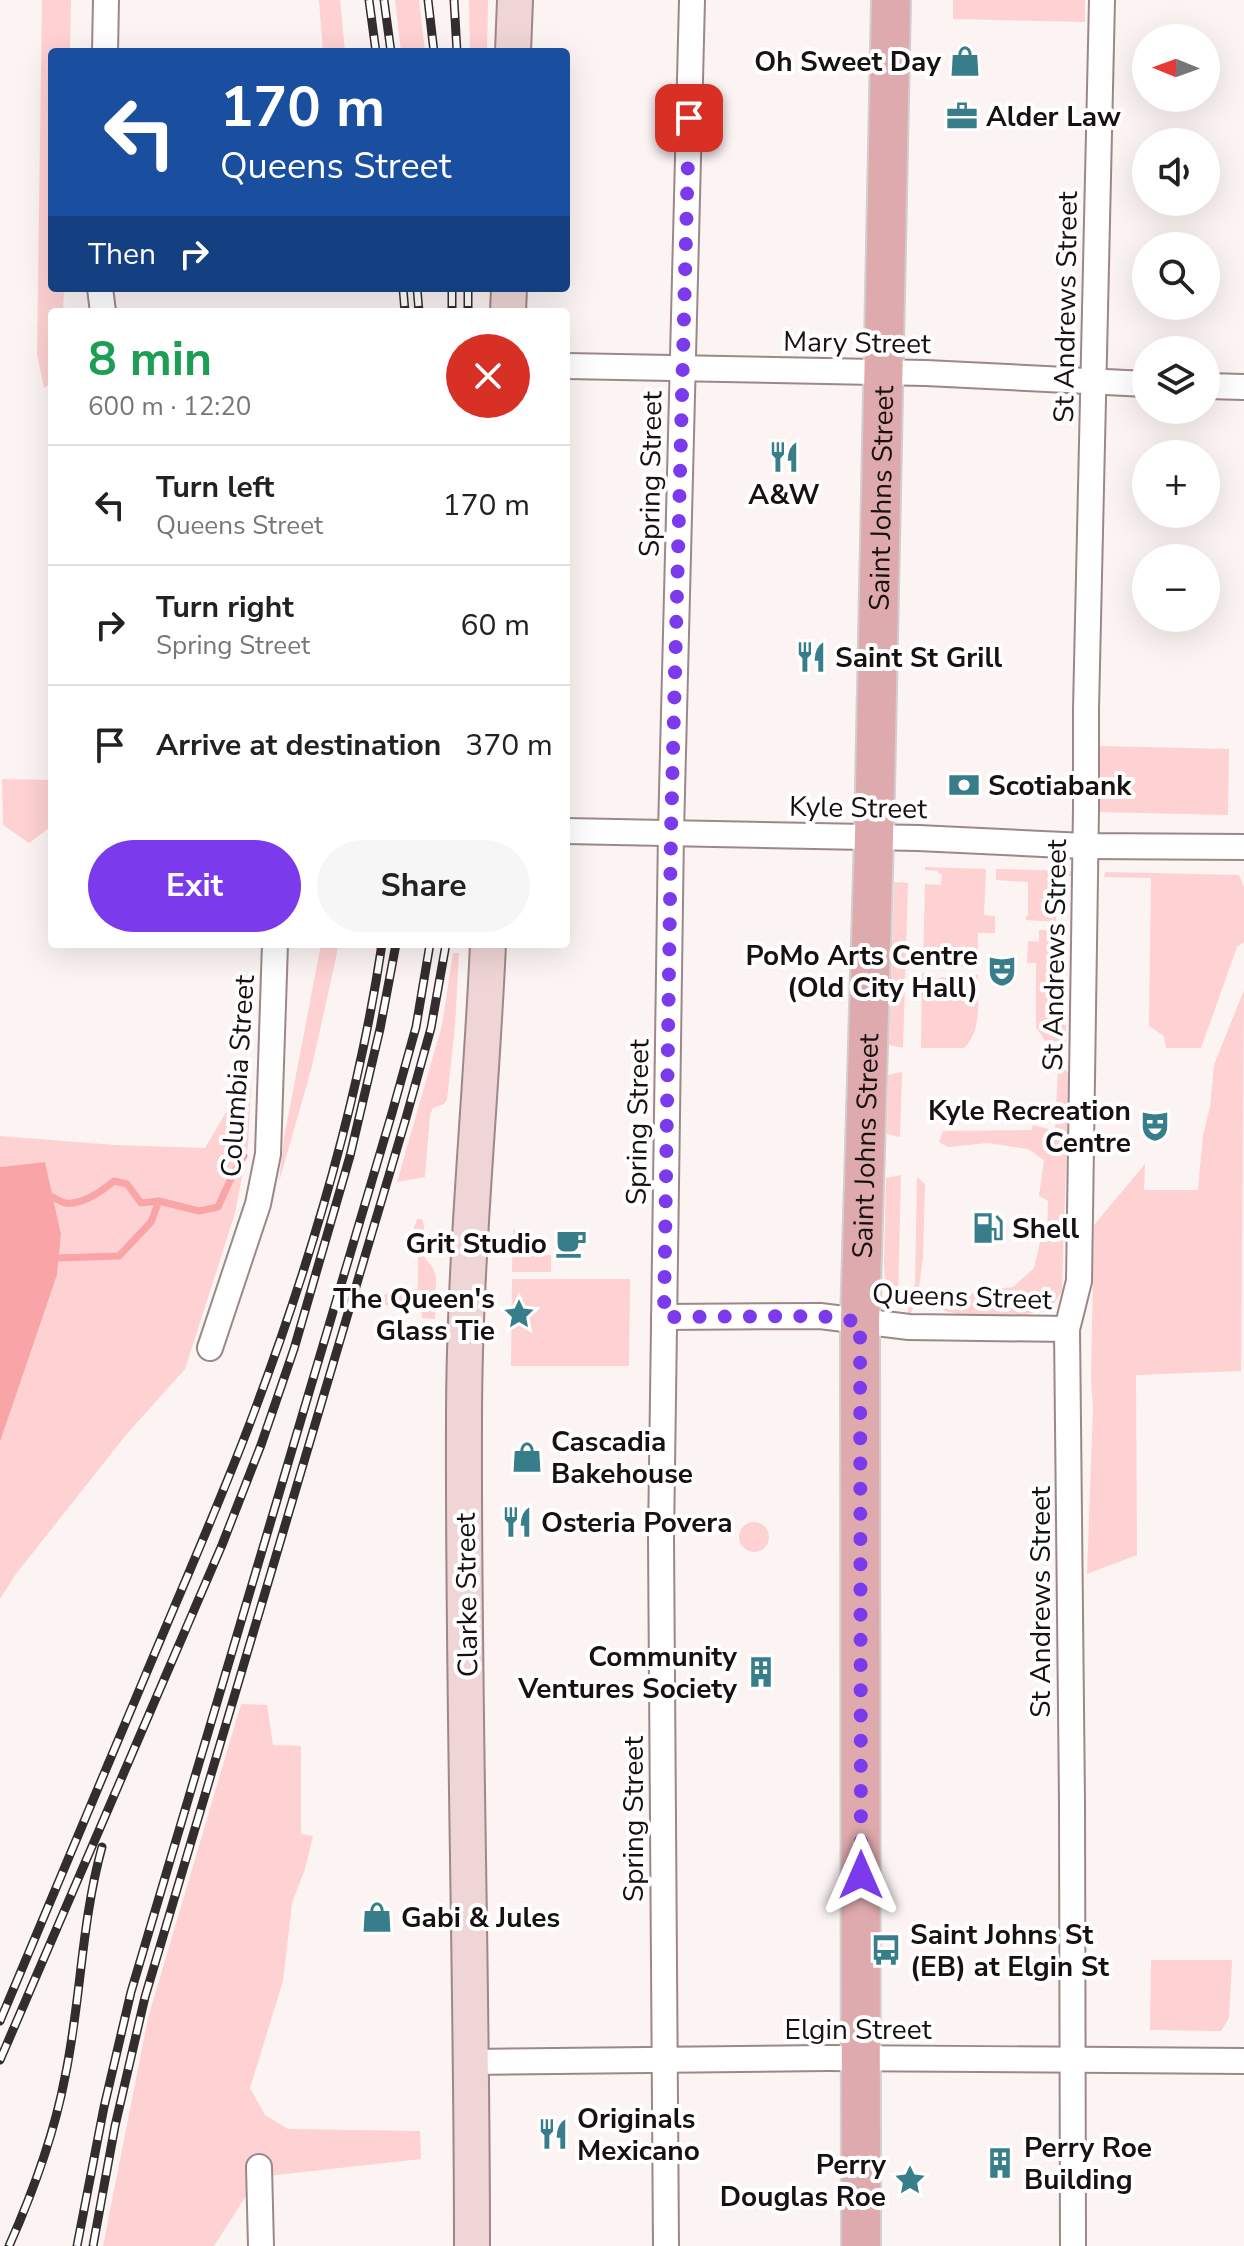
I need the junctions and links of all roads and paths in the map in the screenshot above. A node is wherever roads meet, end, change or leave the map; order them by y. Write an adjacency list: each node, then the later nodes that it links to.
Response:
1 (106, 0): 6 (street)
2 (515, 0): 7 (main road)
3 (692, 0): 9 (street, Spring Street)
4 (891, 0): 10 (main road, Saint Johns Street)
5 (1102, 0): 11 (street, St Andrews Street)
6 (105, 48)
7 (513, 48)
8 (570, 366): 9 (street, Mary Street)
9 (682, 369): 10 (street, Mary Street); 16 (street, Spring Street)
10 (883, 372): 11 (street, Mary Street); 17 (main road, Saint Johns Street)
11 (1092, 382): 12 (street, Mary Street); 18 (street, St Andrews Street)
12 (1132, 383)
13 (1220, 386): 14 (street)
14 (1244, 387)
15 (570, 831): 16 (street, Kyle Street)
16 (671, 832): 17 (street, Kyle Street); 22 (street, Spring Street)
17 (874, 837): 18 (street, Kyle Street); 23 (main road, Saint Johns Street)
18 (1085, 846): 19 (street, Kyle Street); 24 (street, St Andrews Street)
19 (1244, 847)
20 (275, 948): 25 (street, Columbia Street)
21 (488, 948): 30 (main road, Clarke Street)
22 (664, 1317): 23 (street, Queens Street); 27 (street, Spring Street)
23 (860, 1322): 24 (street, Queens Street); 26 (main road, Saint Johns Street)
24 (1067, 1329): 28 (street, St Andrews Street)
25 (210, 1348)
26 (861, 2059): 27 (street, Elgin Street); 28 (street, Elgin Street); 35 (main road, Saint Johns Street)
27 (665, 2060): 30 (street, Elgin Street); 34 (street, Spring Street)
28 (1071, 2060): 29 (street, Elgin Street); 36 (street, St Andrews Street)
29 (1244, 2061)
30 (472, 2062): 33 (main road, Clarke Street)
31 (259, 2167): 32 (street)
32 (261, 2246)
33 (472, 2246)
34 (666, 2246)
35 (861, 2246)
36 (1073, 2246)

